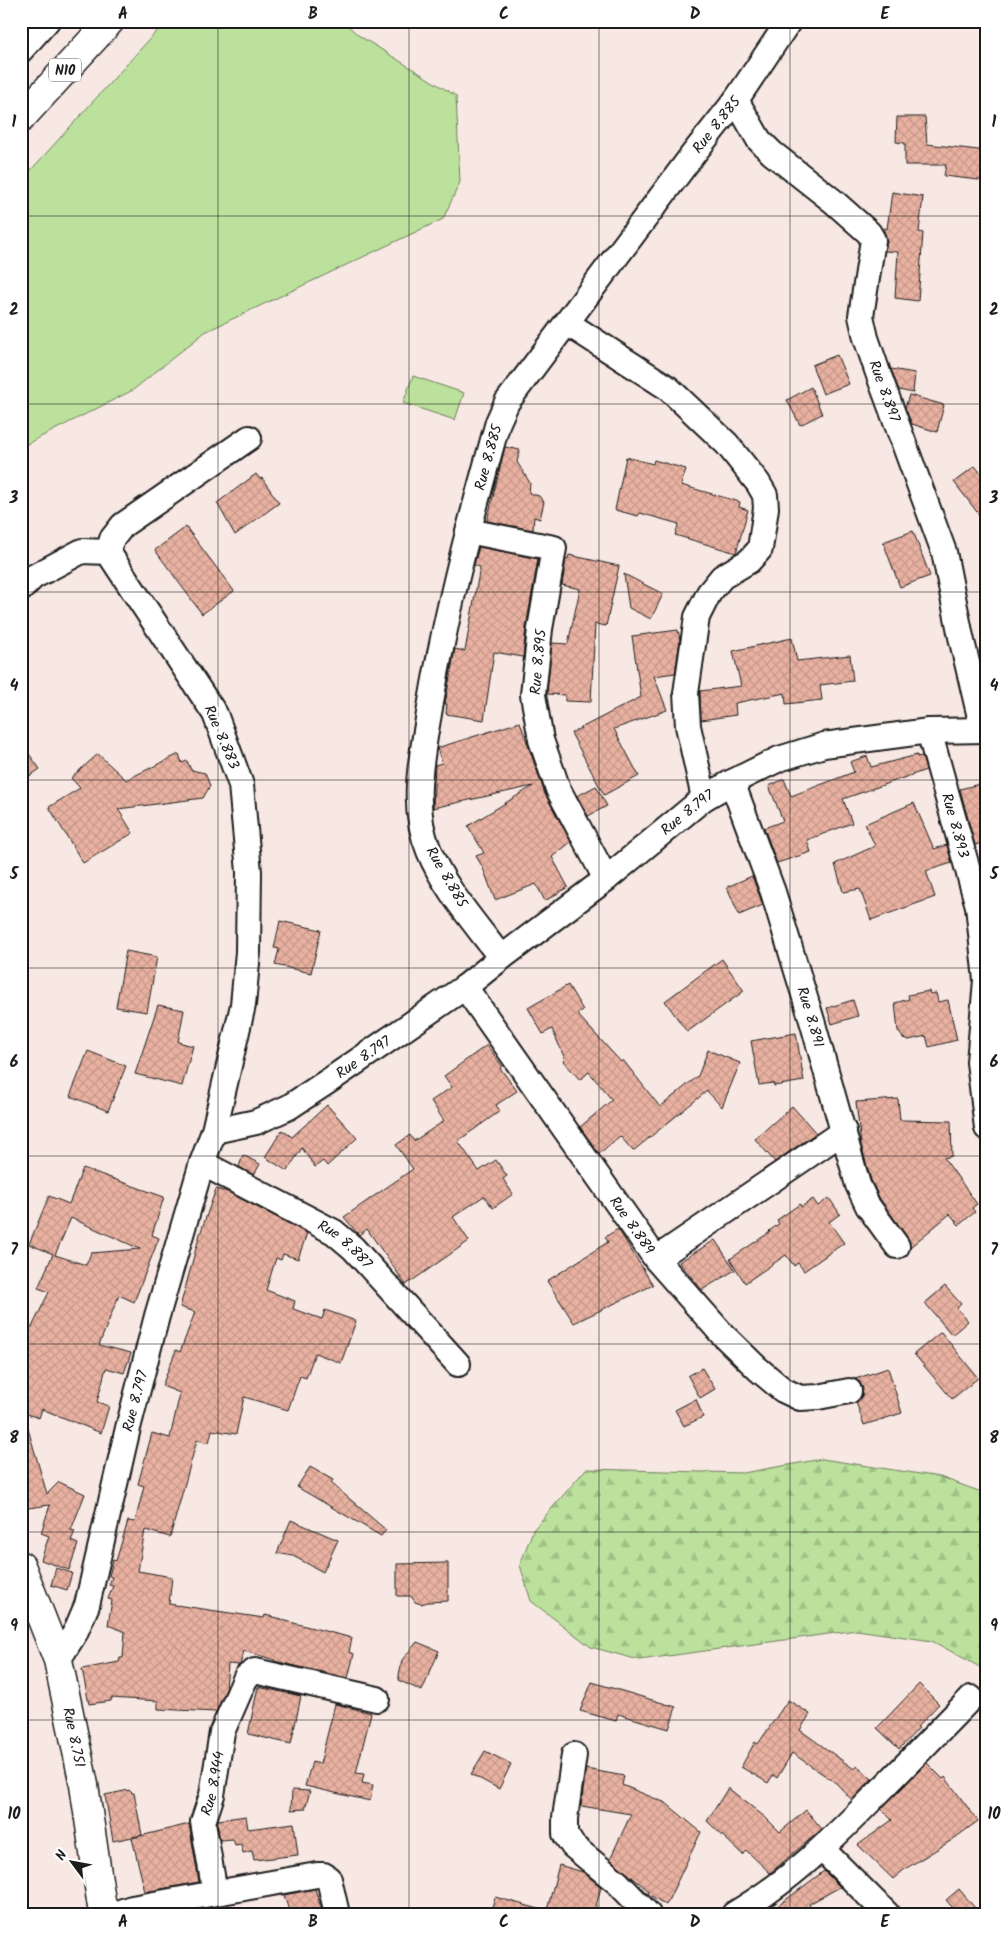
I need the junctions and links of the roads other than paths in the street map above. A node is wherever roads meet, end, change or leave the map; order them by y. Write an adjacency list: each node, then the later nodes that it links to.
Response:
1 (47, 21): 4 (street)
2 (110, 21): 6 (main road, N10)
3 (789, 21): 5 (street, Rue 8.885)
4 (21, 50)
5 (736, 100): 7 (street, Rue 8.885); 12 (street, Rue 8.897)
6 (21, 118)
7 (567, 323): 9 (street, Rue 8.885); 15 (street)
8 (249, 438): 10 (street)
9 (468, 531): 16 (street, Rue 8.895); 17 (street, Rue 8.885)
10 (108, 552): 11 (street); 20 (street, Rue 8.883)
11 (21, 589)
12 (985, 730): 13 (street, Rue 8.797)
13 (929, 731): 14 (street, Rue 8.797); 19 (street, Rue 8.893)
14 (732, 782): 15 (street, Rue 8.797); 21 (street, Rue 8.891)
15 (704, 798): 16 (street, Rue 8.797)
16 (606, 879): 17 (street, Rue 8.797)
17 (501, 958): 18 (street, Rue 8.797)
18 (465, 987): 20 (street, Rue 8.797); 24 (street, Rue 8.889)
19 (987, 1128)
20 (214, 1131): 22 (street, Rue 8.797)
21 (844, 1131): 23 (street, Rue 8.891); 24 (street)
22 (202, 1163): 25 (street, Rue 8.887); 28 (street, Rue 8.797)
23 (897, 1246)
24 (656, 1259): 26 (street, Rue 8.889)
25 (458, 1364)
26 (848, 1391)
27 (23, 1577): 28 (main road, Rue 8.751)
28 (58, 1660): 34 (main road, Rue 8.751)
29 (971, 1698): 32 (street)
30 (377, 1700): 33 (street, Rue 8.944)
31 (574, 1755): 37 (street)
32 (822, 1849): 38 (street); 39 (street)
33 (215, 1893): 35 (street); 36 (street)
34 (103, 1914)
35 (114, 1914)
36 (337, 1914)
37 (648, 1914)
38 (734, 1914)
39 (887, 1914)

